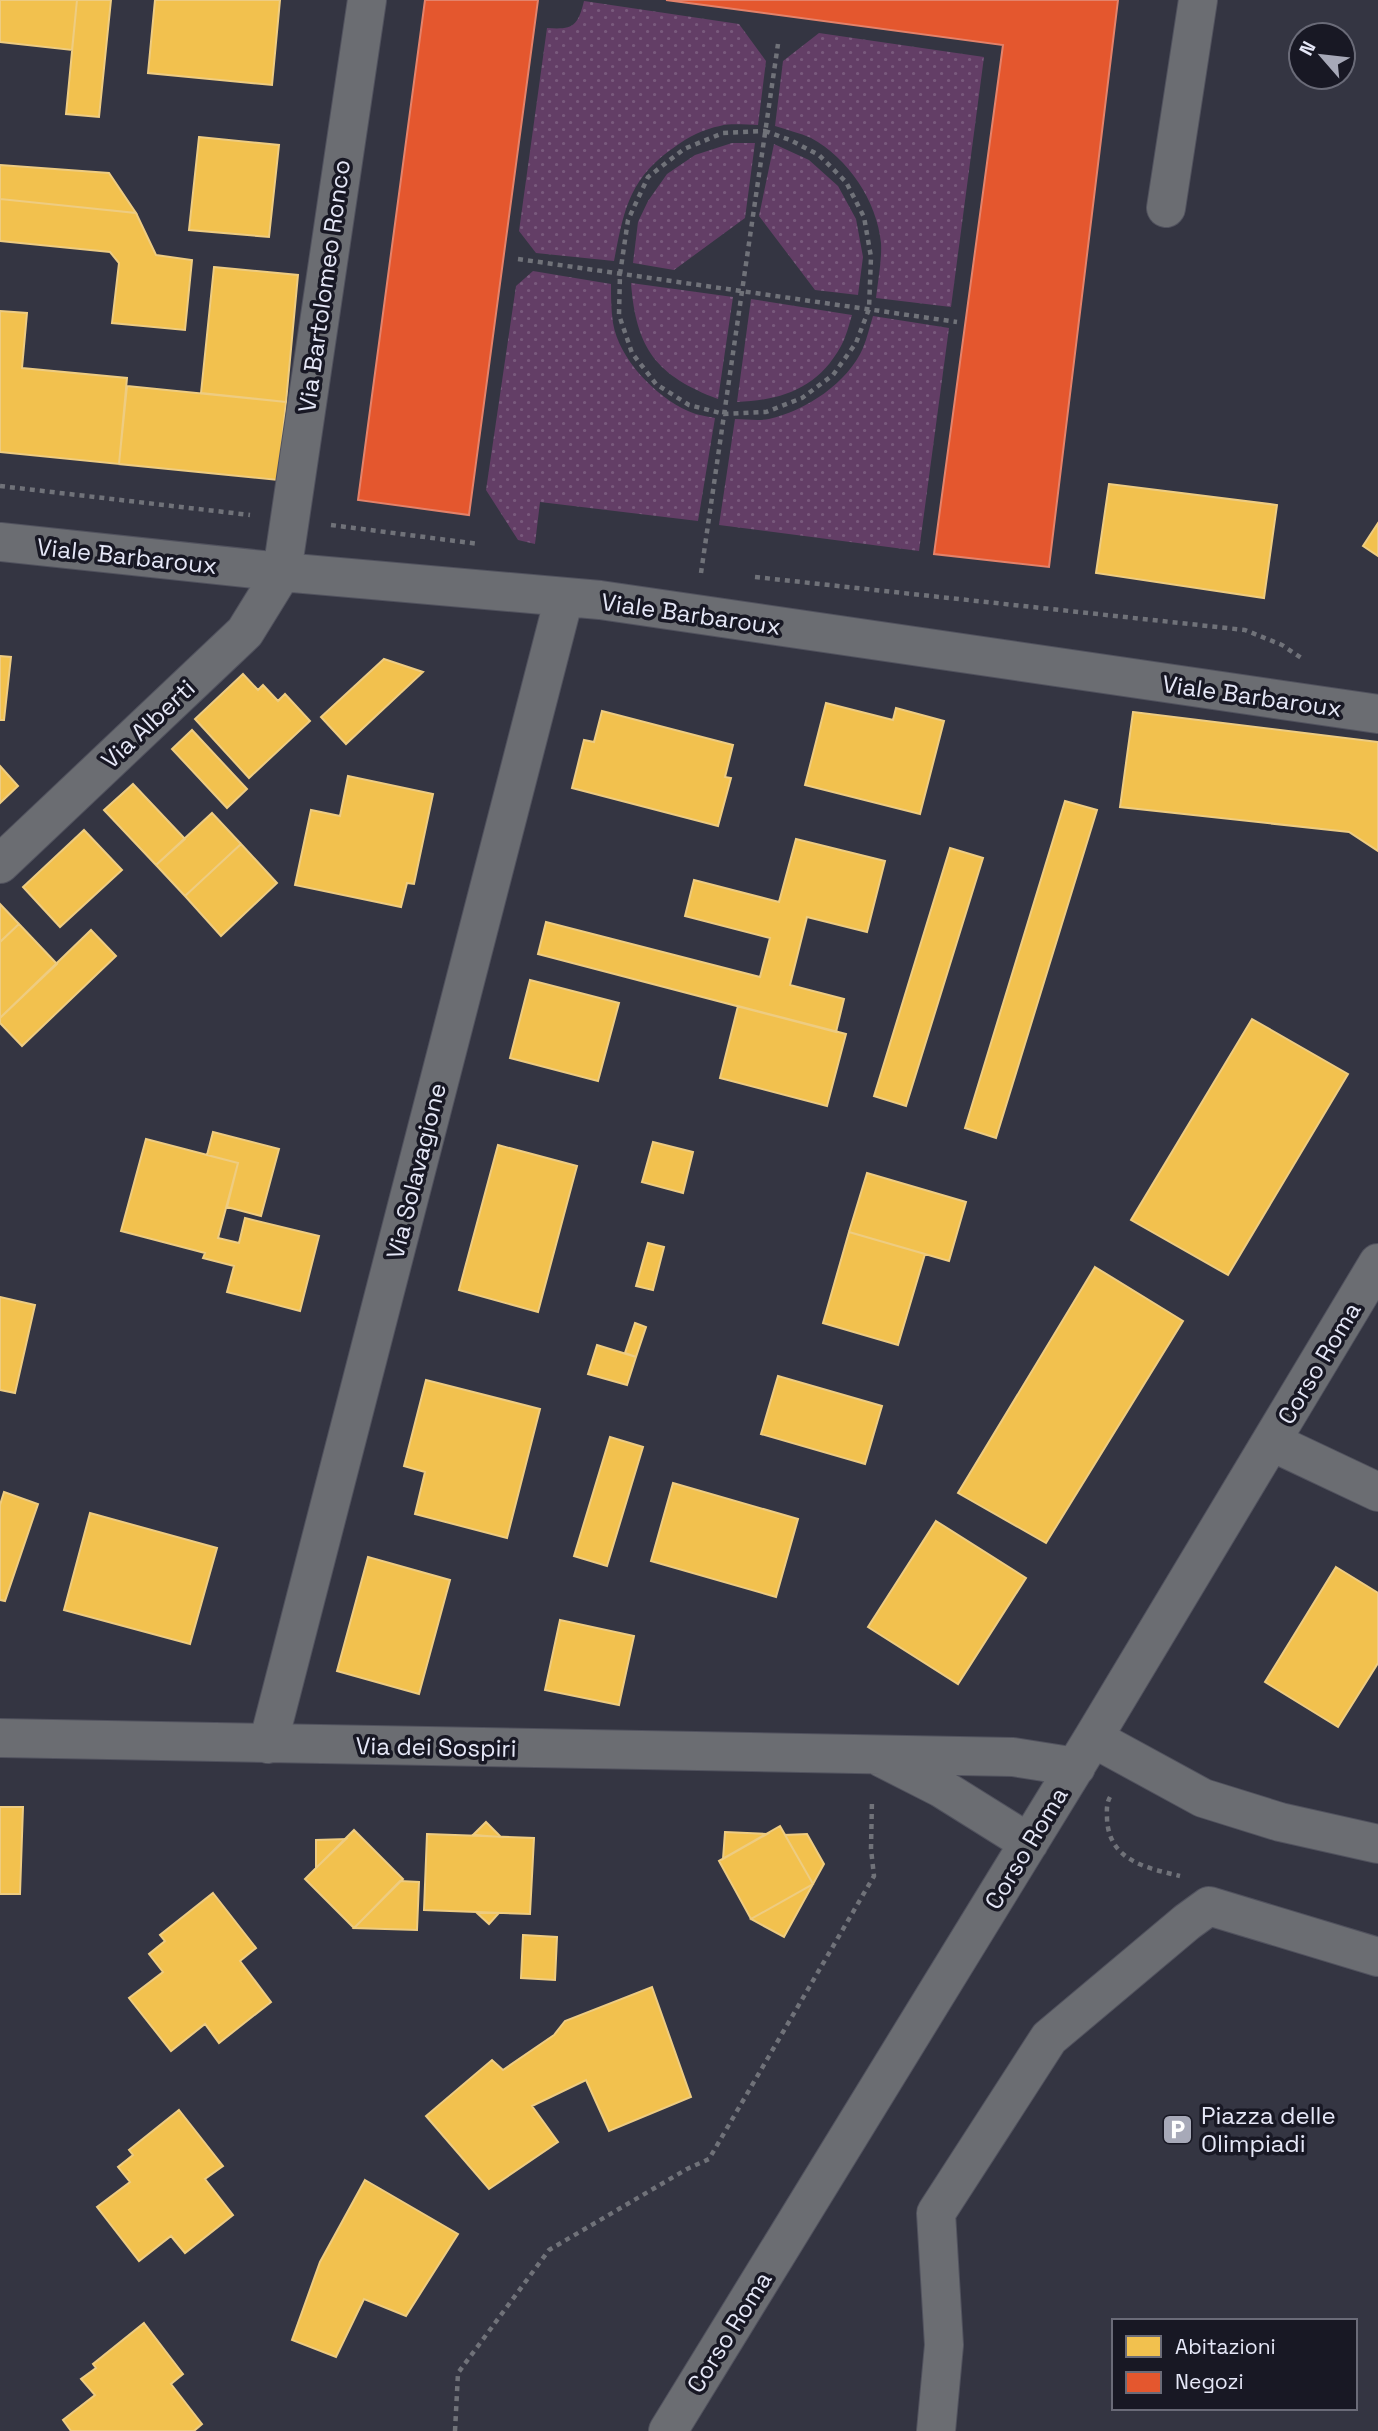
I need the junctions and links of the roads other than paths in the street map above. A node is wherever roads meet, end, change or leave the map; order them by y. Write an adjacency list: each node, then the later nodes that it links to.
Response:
1 (367, 0): 5 (street, Via Bartolomeo Ronco)
2 (1198, 0): 3 (street)
3 (1166, 208)
4 (0, 542): 5 (street, Viale Barbaroux)
5 (282, 572): 6 (street, Viale Barbaroux); 8 (street, Via Alberti)
6 (564, 598): 7 (street, Viale Barbaroux); 13 (street, Via Solavagione)
7 (1378, 714)
8 (0, 864)
9 (1378, 1263): 10 (street, Corso Roma)
10 (1272, 1442): 11 (street); 15 (street, Corso Roma)
11 (1378, 1492)
12 (0, 1738): 13 (street, Via dei Sospiri)
13 (268, 1744): 14 (street, Via dei Sospiri)
14 (872, 1753): 15 (street, Via dei Sospiri); 16 (street, Via dei Sospiri)
15 (1084, 1753): 16 (street, Corso Roma); 17 (street, Via dei Sospiri)
16 (1029, 1843): 19 (street, Corso Roma)
17 (1378, 1844)
18 (1378, 1957): 20 (street)
19 (668, 2431)
20 (936, 2431)

